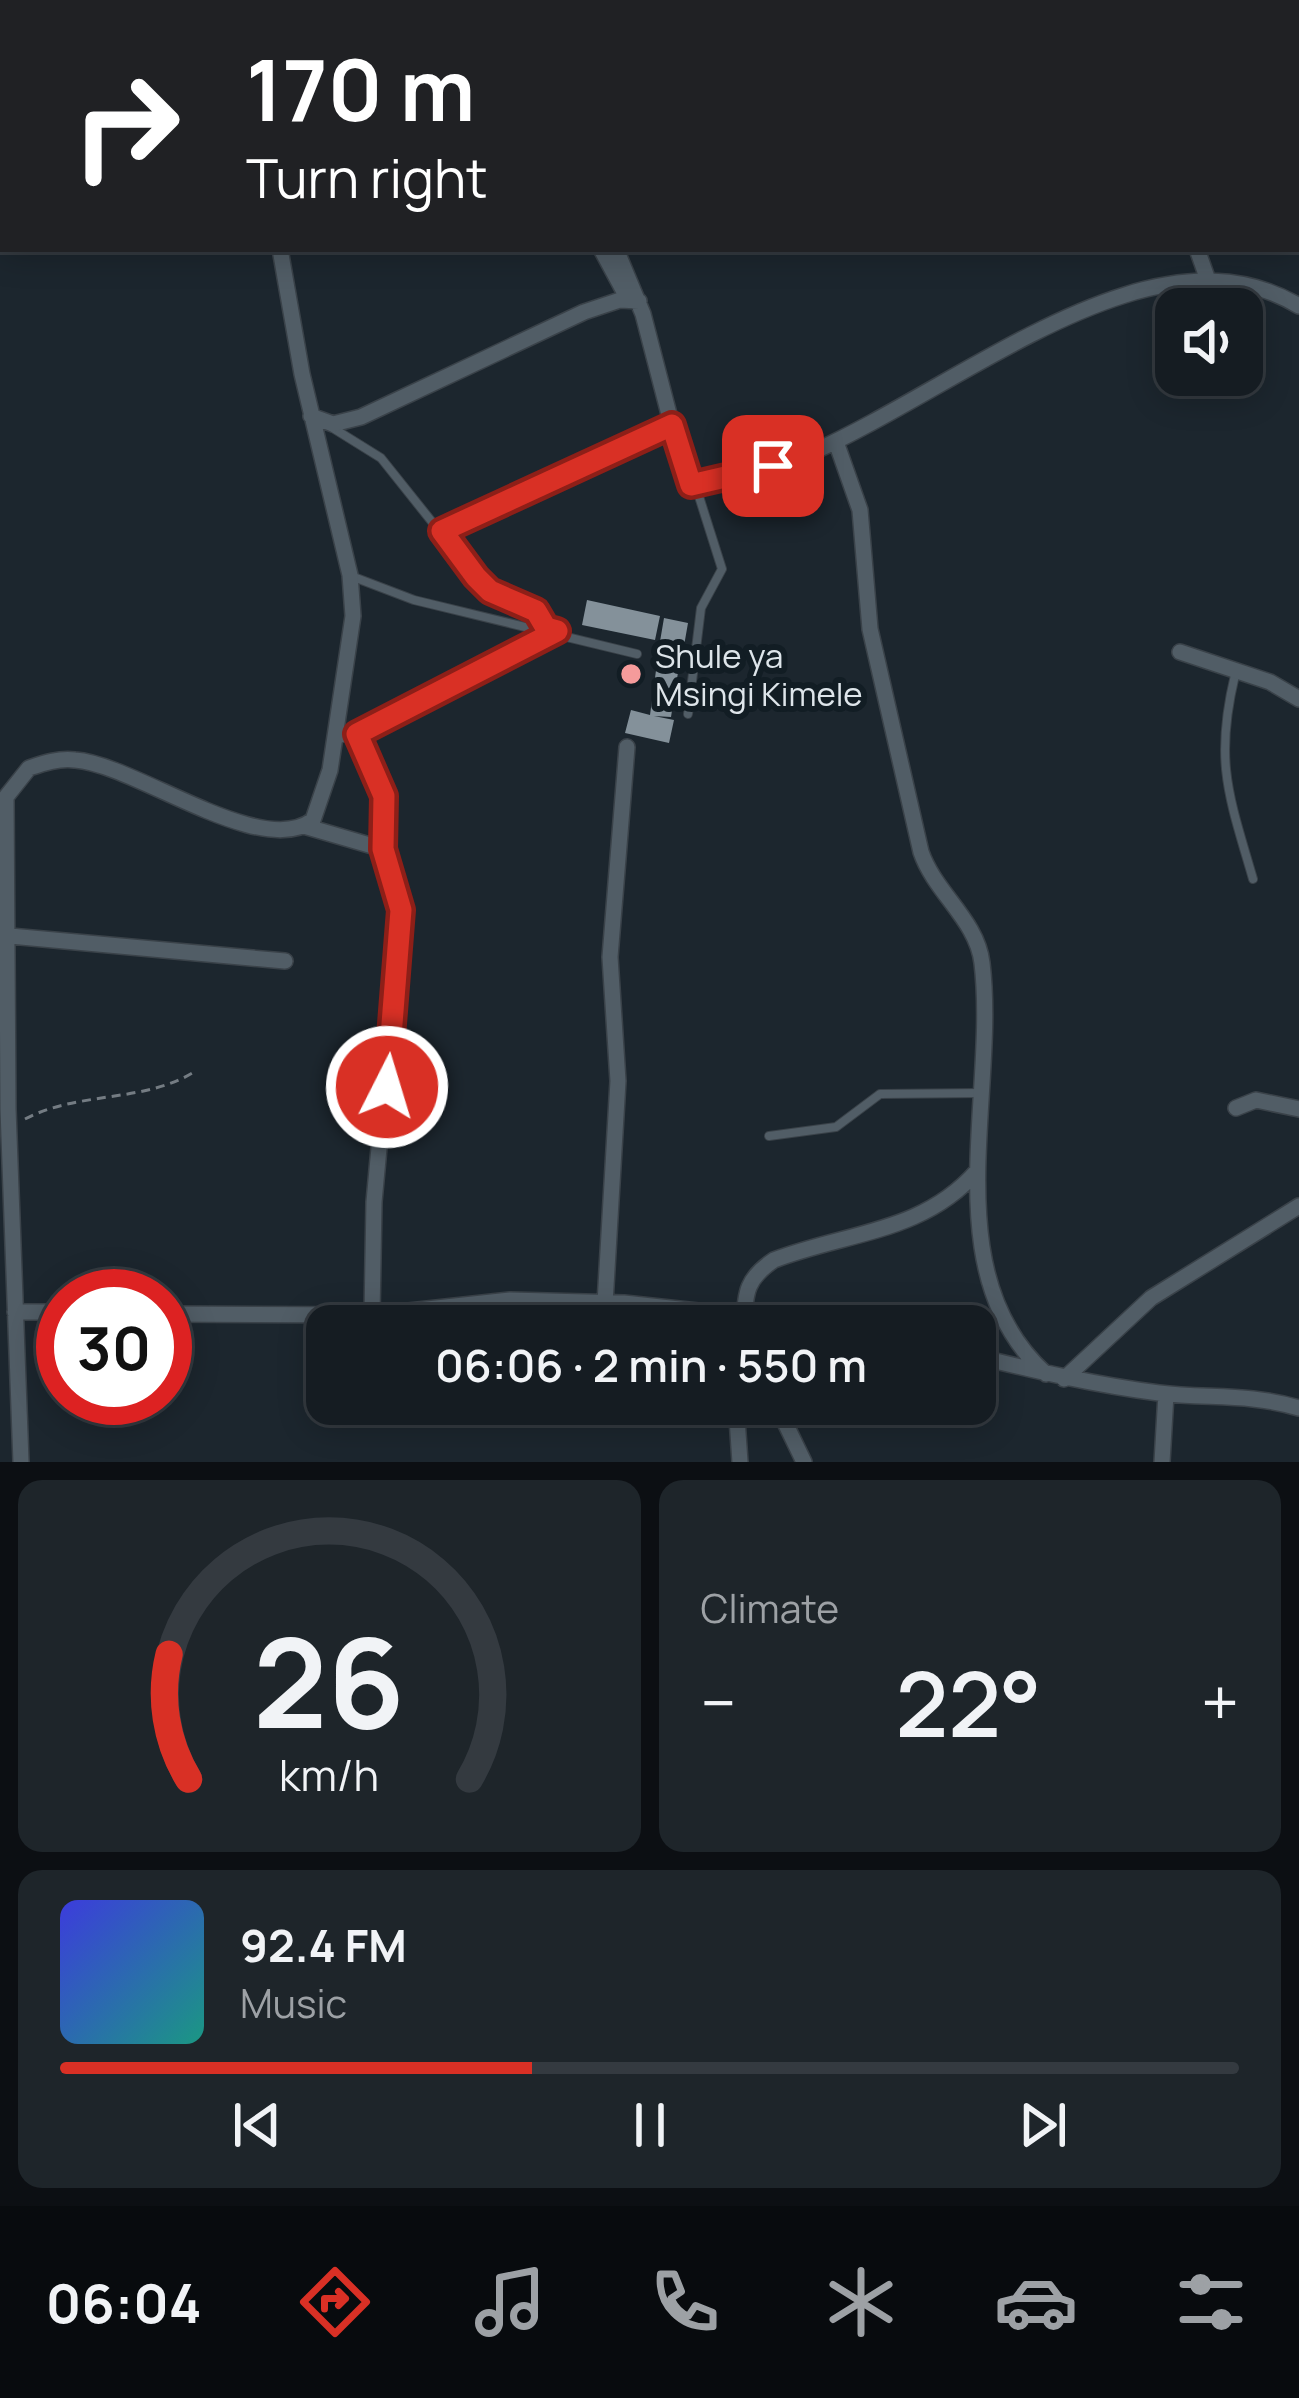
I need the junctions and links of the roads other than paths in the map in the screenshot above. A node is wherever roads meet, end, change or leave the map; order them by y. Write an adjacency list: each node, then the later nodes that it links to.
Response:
1 (281, 252): 8 (street)
2 (603, 252): 6 (street)
3 (617, 252): 6 (street)
4 (1198, 252): 5 (street)
5 (1209, 283): 7 (street); 10 (street)
6 (633, 300): 8 (street); 9 (street)
7 (1299, 306)
8 (318, 419): 12 (lane); 13 (street)
9 (672, 425): 11 (street); 12 (lane)
10 (836, 442): 11 (street); 29 (street)
11 (695, 486): 19 (lane)
12 (442, 531): 14 (lane)
13 (350, 575): 14 (lane); 21 (street)
14 (552, 629): 16 (lane); 20 (lane)
15 (1180, 652): 17 (street)
16 (637, 654)
17 (1235, 675): 18 (street); 26 (lane)
18 (1299, 699)
19 (688, 714)
20 (357, 734): 21 (lane); 25 (lane)
21 (331, 741): 24 (street)
22 (627, 747): 36 (street)
23 (3, 820): 24 (street); 27 (street)
24 (304, 826): 25 (street)
25 (383, 849): 37 (street)
26 (1253, 879)
27 (10, 936): 28 (street); 32 (street)
28 (285, 961)
29 (984, 1094): 33 (lane); 34 (street)
30 (1236, 1108): 31 (street)
31 (1299, 1109)
32 (4, 1110): 41 (street)
33 (769, 1136)
34 (977, 1171): 40 (street); 46 (street)
35 (1299, 1206): 47 (street)
36 (605, 1303): 38 (street); 39 (street)
37 (372, 1305)
38 (467, 1305)
39 (620, 1305)
40 (745, 1305)
41 (15, 1312): 42 (street); 52 (street)
42 (36, 1312)
43 (192, 1314): 44 (street)
44 (306, 1315)
45 (996, 1361): 46 (street)
46 (1046, 1374): 47 (street)
47 (1064, 1378): 48 (street)
48 (1166, 1394): 49 (street); 55 (street)
49 (1299, 1408)
50 (737, 1425): 53 (street)
51 (786, 1425): 54 (street)
52 (21, 1462)
53 (740, 1462)
54 (804, 1462)
55 (1162, 1462)

